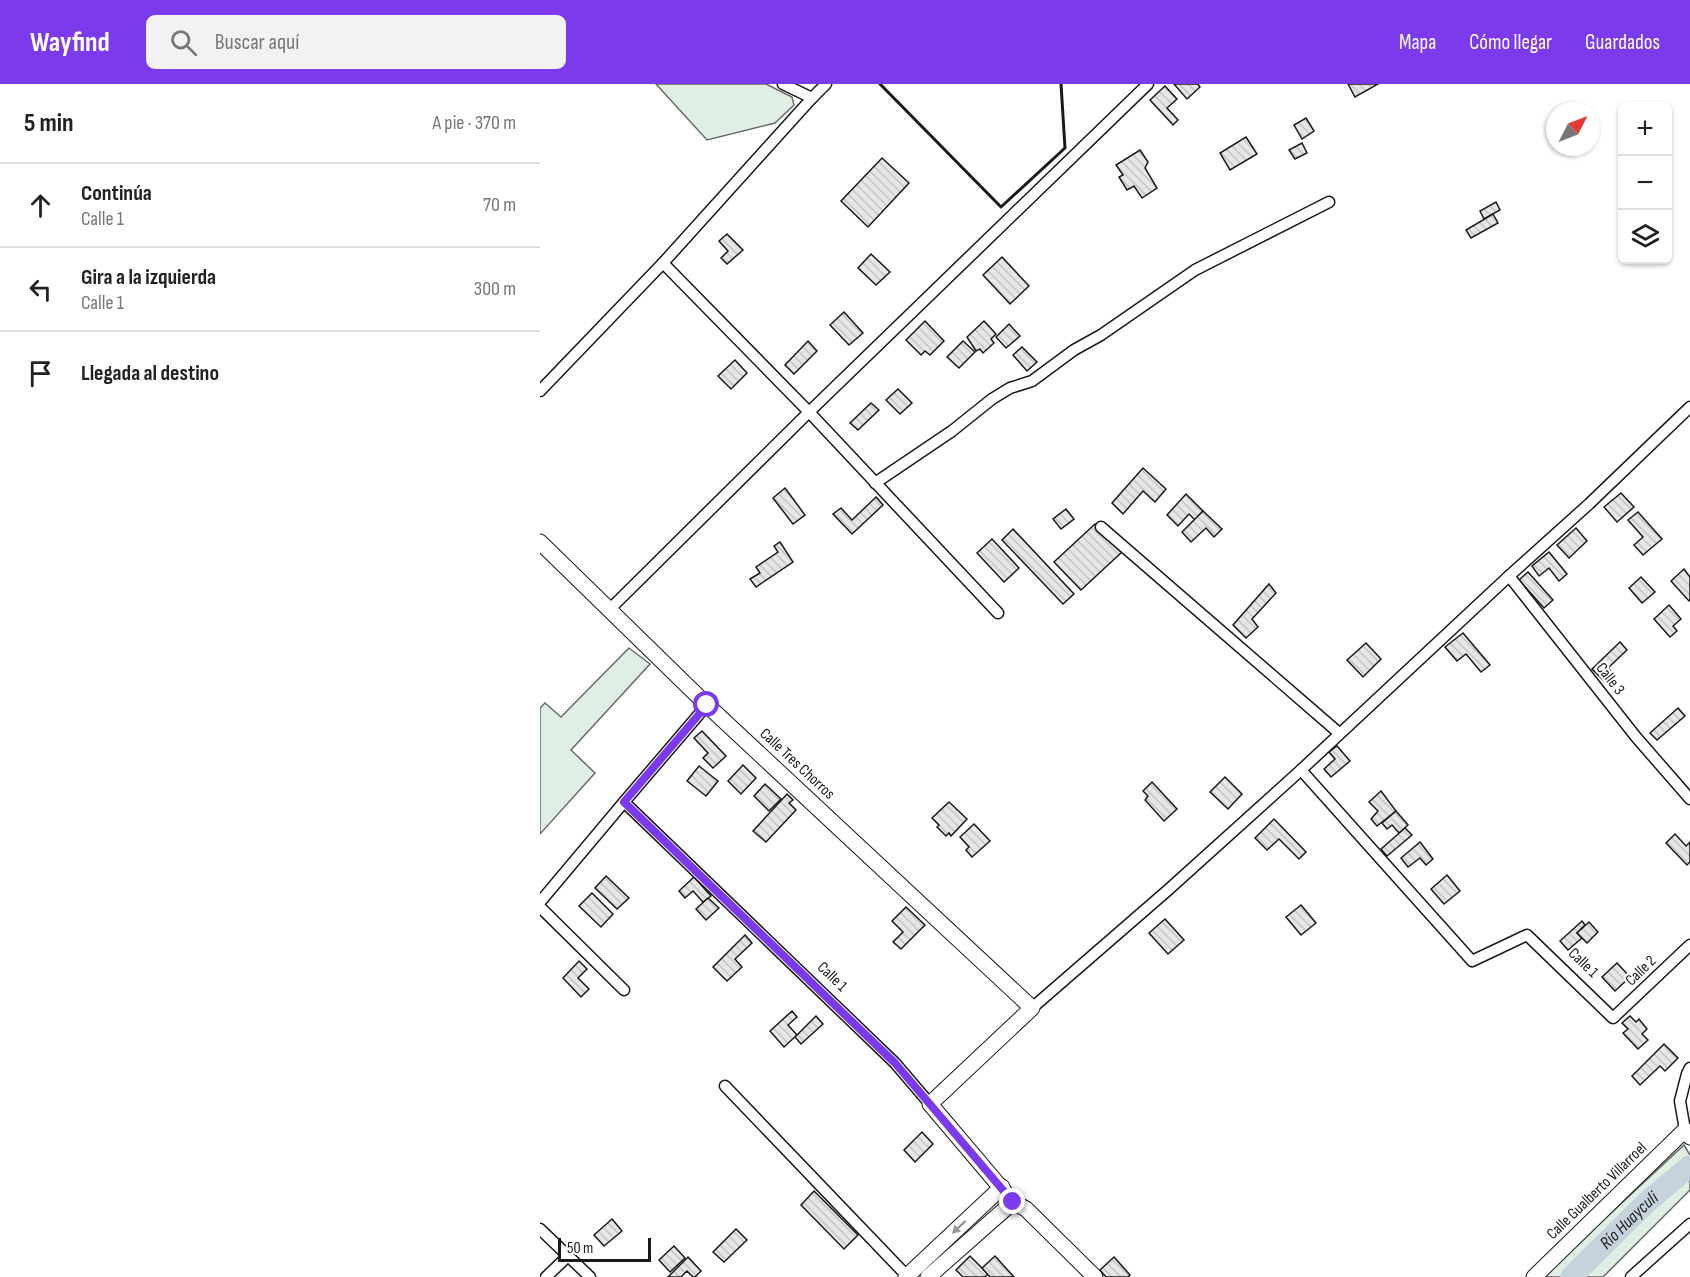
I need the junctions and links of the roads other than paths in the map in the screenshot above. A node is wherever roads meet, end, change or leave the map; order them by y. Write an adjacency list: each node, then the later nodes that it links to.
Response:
1 (783, 84): 4 (street)
2 (826, 84): 4 (street)
3 (1148, 84): 9 (street)
4 (812, 98): 6 (street)
5 (1329, 202): 10 (street)
6 (663, 263): 7 (street); 9 (street)
7 (540, 391)
8 (1690, 407): 13 (street)
9 (809, 412): 10 (street); 14 (street)
10 (875, 483): 15 (street)
11 (1101, 527): 17 (street)
12 (540, 542): 14 (main road, Calle Tres Chorros)
13 (1509, 576): 17 (street); 19 (street, Calle 3)
14 (610, 609): 16 (main road, Calle Tres Chorros)
15 (998, 613)
16 (707, 705): 20 (street); 25 (main road, Calle Tres Chorros)
17 (1339, 733): 18 (street)
18 (1301, 770): 25 (street); 26 (street, Calle 1)
19 (1690, 799)
20 (624, 802): 21 (street); 29 (street, Calle 1)
21 (542, 895)
22 (540, 907): 24 (street)
23 (1690, 945): 26 (street, Calle 2)
24 (624, 990)
25 (1032, 1008): 29 (main road)
26 (1614, 1018)
27 (1690, 1068): 30 (street, Calle Gualberto Villarroel)
28 (725, 1086): 38 (street)
29 (930, 1104): 31 (main road, Calle 1)
30 (1688, 1133): 41 (main road, Calle Gualberto Villarroel)
31 (1002, 1187): 32 (main road, Calle 1); 38 (main road, one-way to 38)
32 (1013, 1202): 39 (main road); 40 (main road, Calle 1)
33 (1690, 1224): 42 (street)
34 (540, 1229): 35 (street)
35 (568, 1256): 36 (street); 37 (street)
36 (546, 1277)
37 (590, 1277)
38 (907, 1277)
39 (928, 1277)
40 (1095, 1277)
41 (1534, 1277)
42 (1631, 1277)

